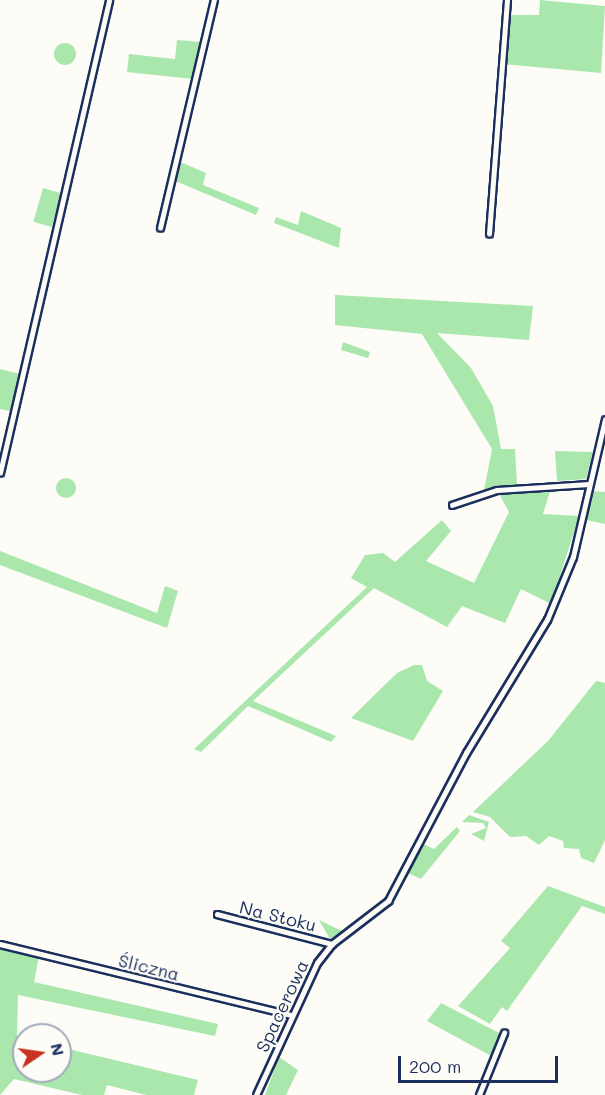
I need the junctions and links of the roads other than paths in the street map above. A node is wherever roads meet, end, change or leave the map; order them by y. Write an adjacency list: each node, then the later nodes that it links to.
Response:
1 (109, 0): 7 (street)
2 (214, 0): 4 (street)
3 (507, 0): 5 (street)
4 (160, 228)
5 (489, 234)
6 (605, 420): 8 (street)
7 (0, 473)
8 (589, 484): 9 (street); 12 (street)
9 (452, 505)
10 (217, 914): 12 (street, Na Stoku)
11 (0, 944): 13 (street, Śliczna)
12 (332, 944): 13 (street, Spacerowa)
13 (291, 1015): 15 (street, Spacerowa)
14 (504, 1033): 16 (street)
15 (256, 1095)
16 (479, 1095)

